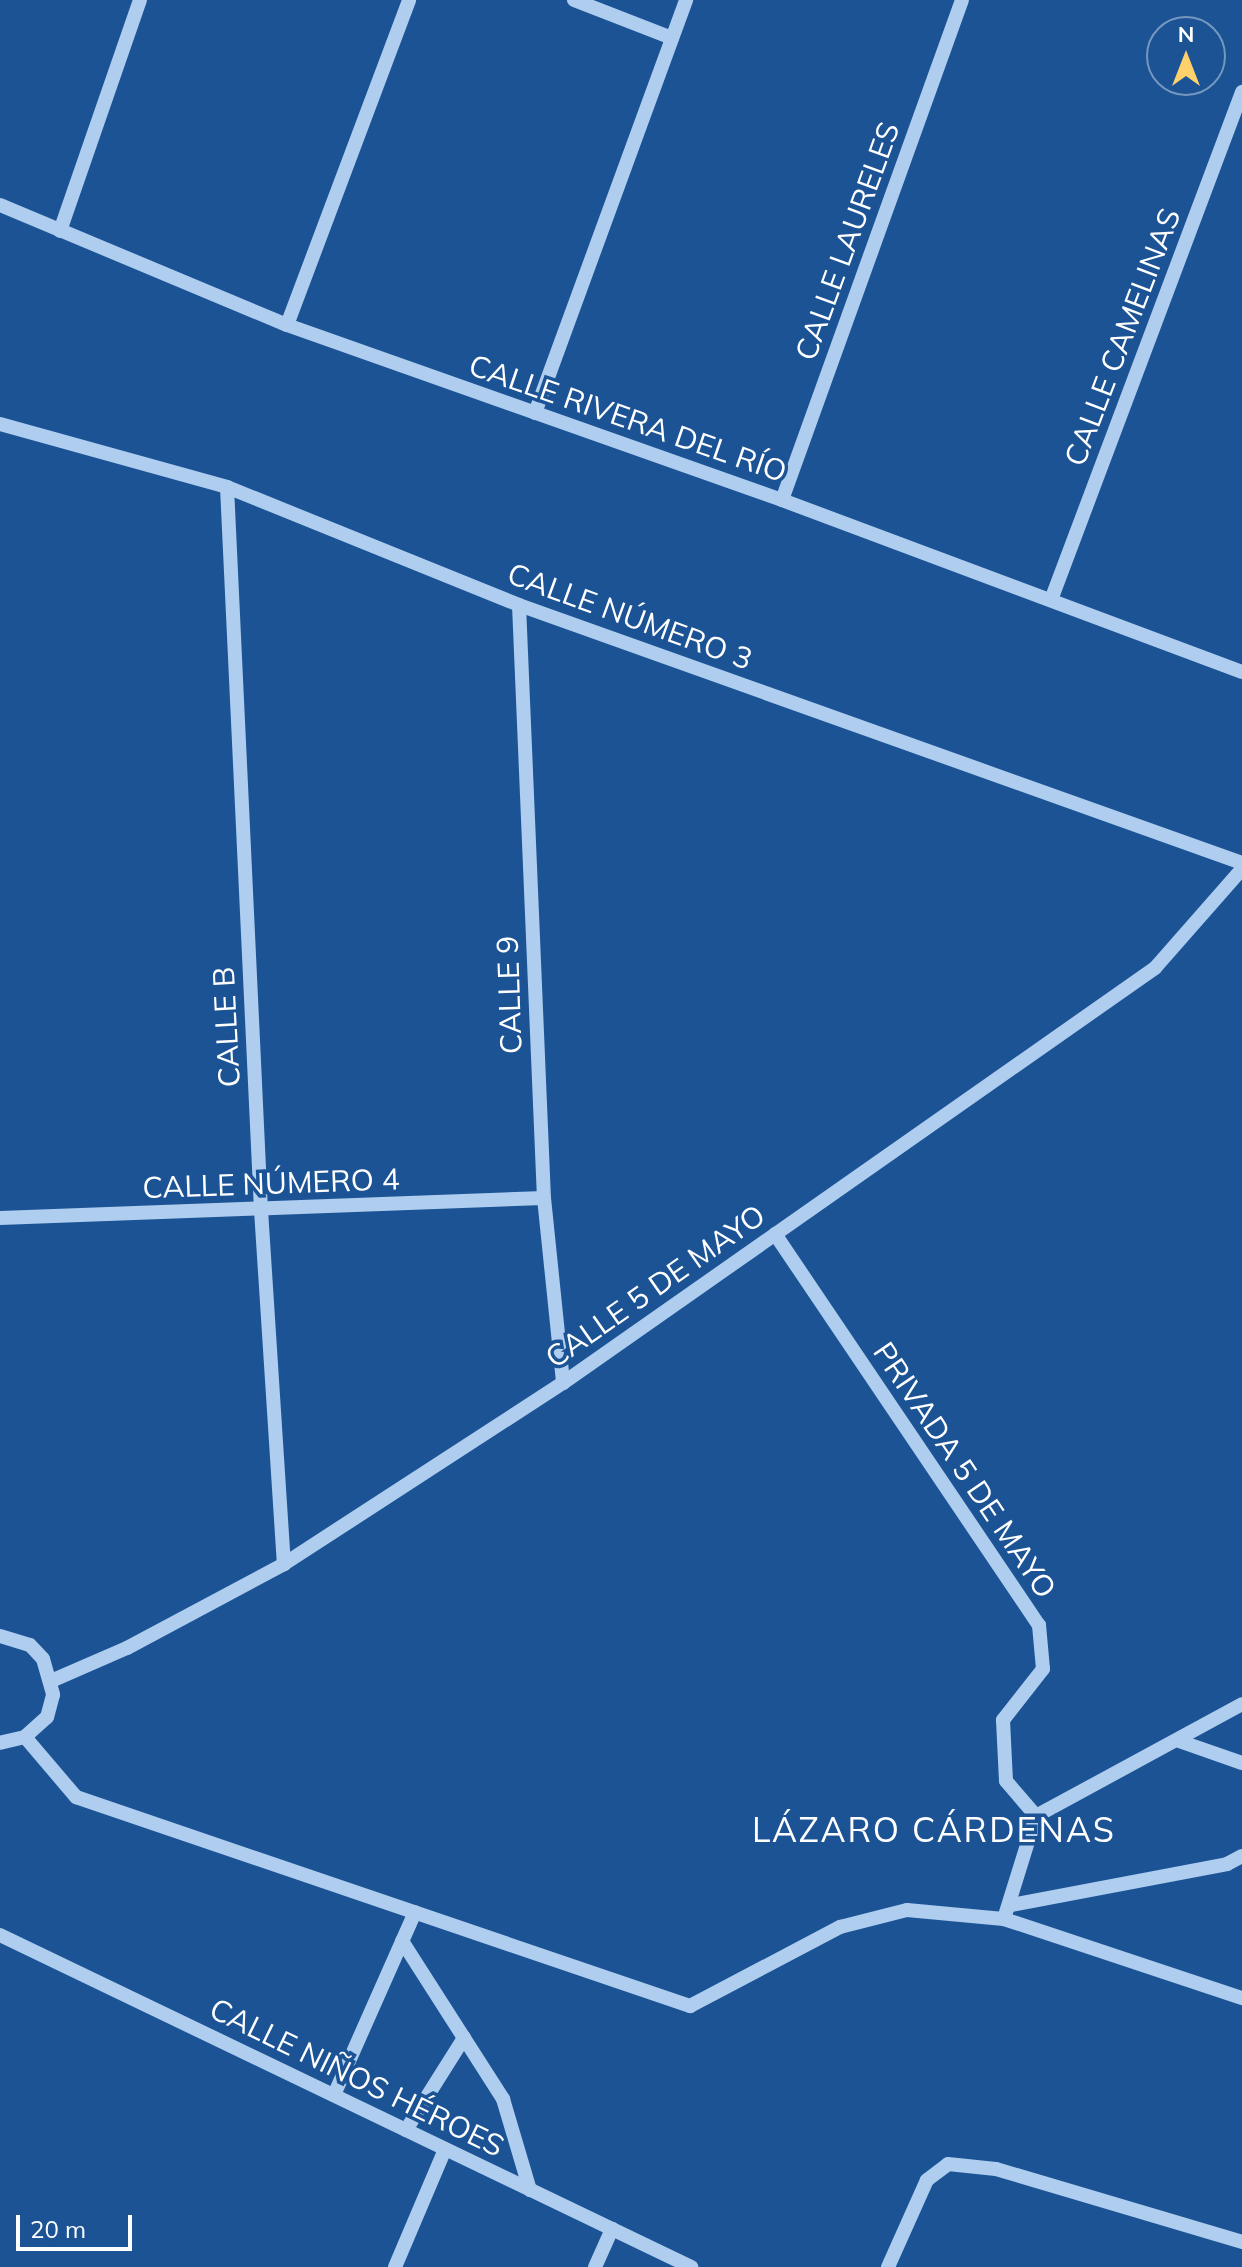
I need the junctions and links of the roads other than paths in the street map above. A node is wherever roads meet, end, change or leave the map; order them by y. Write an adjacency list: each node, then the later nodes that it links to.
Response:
1 (140, 0): 9 (street)
2 (409, 0): 10 (street)
3 (574, 0): 6 (street)
4 (686, 0): 6 (street)
5 (962, 0): 14 (street, CALLE LAURELES)
6 (672, 38): 11 (street)
7 (1242, 92): 15 (street, CALLE CAMELINAS)
8 (0, 205): 9 (street, CALLE RIVERA DEL RÍO)
9 (60, 231): 10 (street, CALLE RIVERA DEL RÍO)
10 (287, 325): 11 (street, CALLE RIVERA DEL RÍO)
11 (535, 413): 14 (street, CALLE RIVERA DEL RÍO)
12 (0, 424): 13 (street, CALLE NÚMERO 3)
13 (227, 487): 16 (street, CALLE NÚMERO 3); 20 (street, CALLE B)
14 (782, 500): 15 (street, CALLE RIVERA DEL RÍO)
15 (1051, 600): 17 (street, CALLE RIVERA DEL RÍO)
16 (519, 605): 18 (street, CALLE NÚMERO 3); 19 (street, CALLE 9)
17 (1242, 672)
18 (1242, 866): 22 (street, CALLE 5 DE MAYO)
19 (544, 1198): 20 (street, CALLE NÚMERO 4); 23 (street, CALLE 9)
20 (261, 1210): 21 (street, CALLE NÚMERO 4); 24 (street, CALLE B)
21 (0, 1218)
22 (775, 1234): 23 (street, CALLE 5 DE MAYO); 32 (street, PRIVADA 5 DE MAYO)
23 (563, 1383): 24 (street, CALLE 5 DE MAYO)
24 (284, 1564): 26 (street, CALLE 5 DE MAYO)
25 (0, 1636): 26 (street)
26 (51, 1681): 28 (street)
27 (1242, 1704): 29 (street)
28 (25, 1737): 30 (street); 34 (street)
29 (1179, 1741): 31 (street); 32 (street)
30 (0, 1743)
31 (1242, 1763)
32 (1036, 1816): 35 (street)
33 (1242, 1856): 35 (street)
34 (415, 1912): 35 (street); 37 (street)
35 (1008, 1912): 38 (street)
36 (0, 1935): 40 (street, CALLE NIÑOS HÉROES)
37 (402, 1941): 39 (street); 40 (street)
38 (1242, 1998)
39 (464, 2038): 41 (street); 43 (street)
40 (334, 2095): 41 (street, CALLE NIÑOS HÉROES)
41 (406, 2130): 42 (street, CALLE NIÑOS HÉROES)
42 (445, 2149): 43 (street, CALLE NIÑOS HÉROES); 46 (street)
43 (530, 2190): 44 (street, CALLE NIÑOS HÉROES)
44 (612, 2229): 47 (street); 48 (street, CALLE NIÑOS HÉROES)
45 (1242, 2242): 49 (street)
46 (395, 2267)
47 (595, 2267)
48 (691, 2267)
49 (888, 2267)

